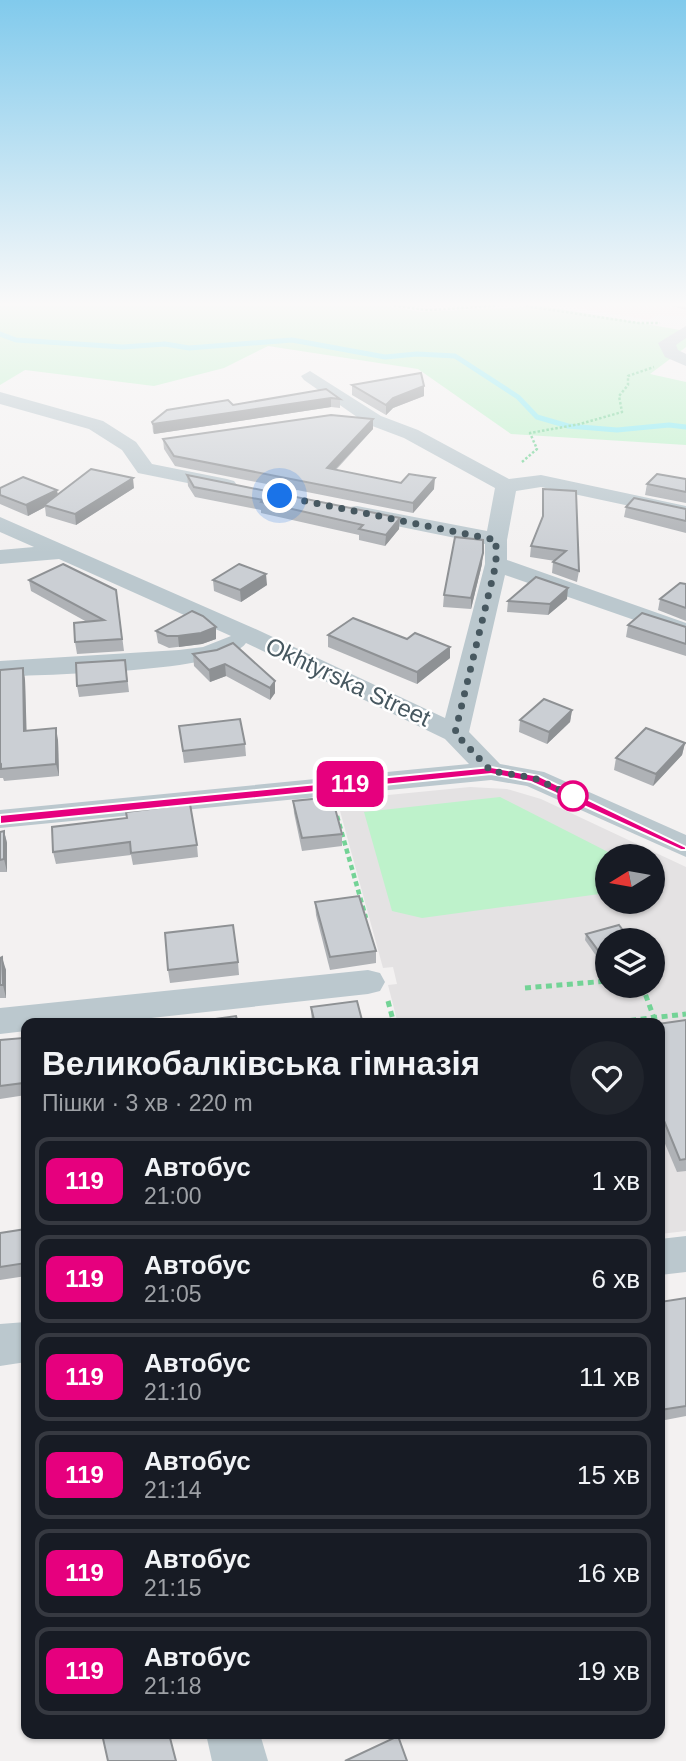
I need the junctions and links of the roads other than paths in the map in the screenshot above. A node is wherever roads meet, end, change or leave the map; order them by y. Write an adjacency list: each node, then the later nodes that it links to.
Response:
1 (328, 388): 4 (street)
2 (0, 398): 6 (street)
3 (331, 416): 4 (street)
4 (374, 420): 7 (street)
5 (154, 442): 6 (street)
6 (129, 446): 8 (street)
7 (506, 486): 10 (street); 13 (street)
8 (253, 491)
9 (334, 507): 13 (street)
10 (686, 512)
11 (0, 524): 12 (street, Okhtyrska Street)
12 (62, 552): 14 (street); 16 (street, Okhtyrska Street)
13 (496, 552): 15 (street); 18 (street)
14 (0, 557)
15 (686, 631)
16 (251, 636): 17 (street); 18 (street, Okhtyrska Street)
17 (0, 669)
18 (455, 733): 19 (street, Okhtyrska Street)
19 (491, 771): 20 (street); 21 (street)
20 (0, 819)
21 (686, 847)
22 (377, 986): 23 (street)
23 (32, 1018)
24 (21, 1019): 25 (street)
25 (0, 1021)
26 (686, 1254): 27 (street)
27 (665, 1256)
28 (21, 1343): 29 (street)
29 (0, 1345)
30 (234, 1739): 31 (street)
31 (240, 1761)

